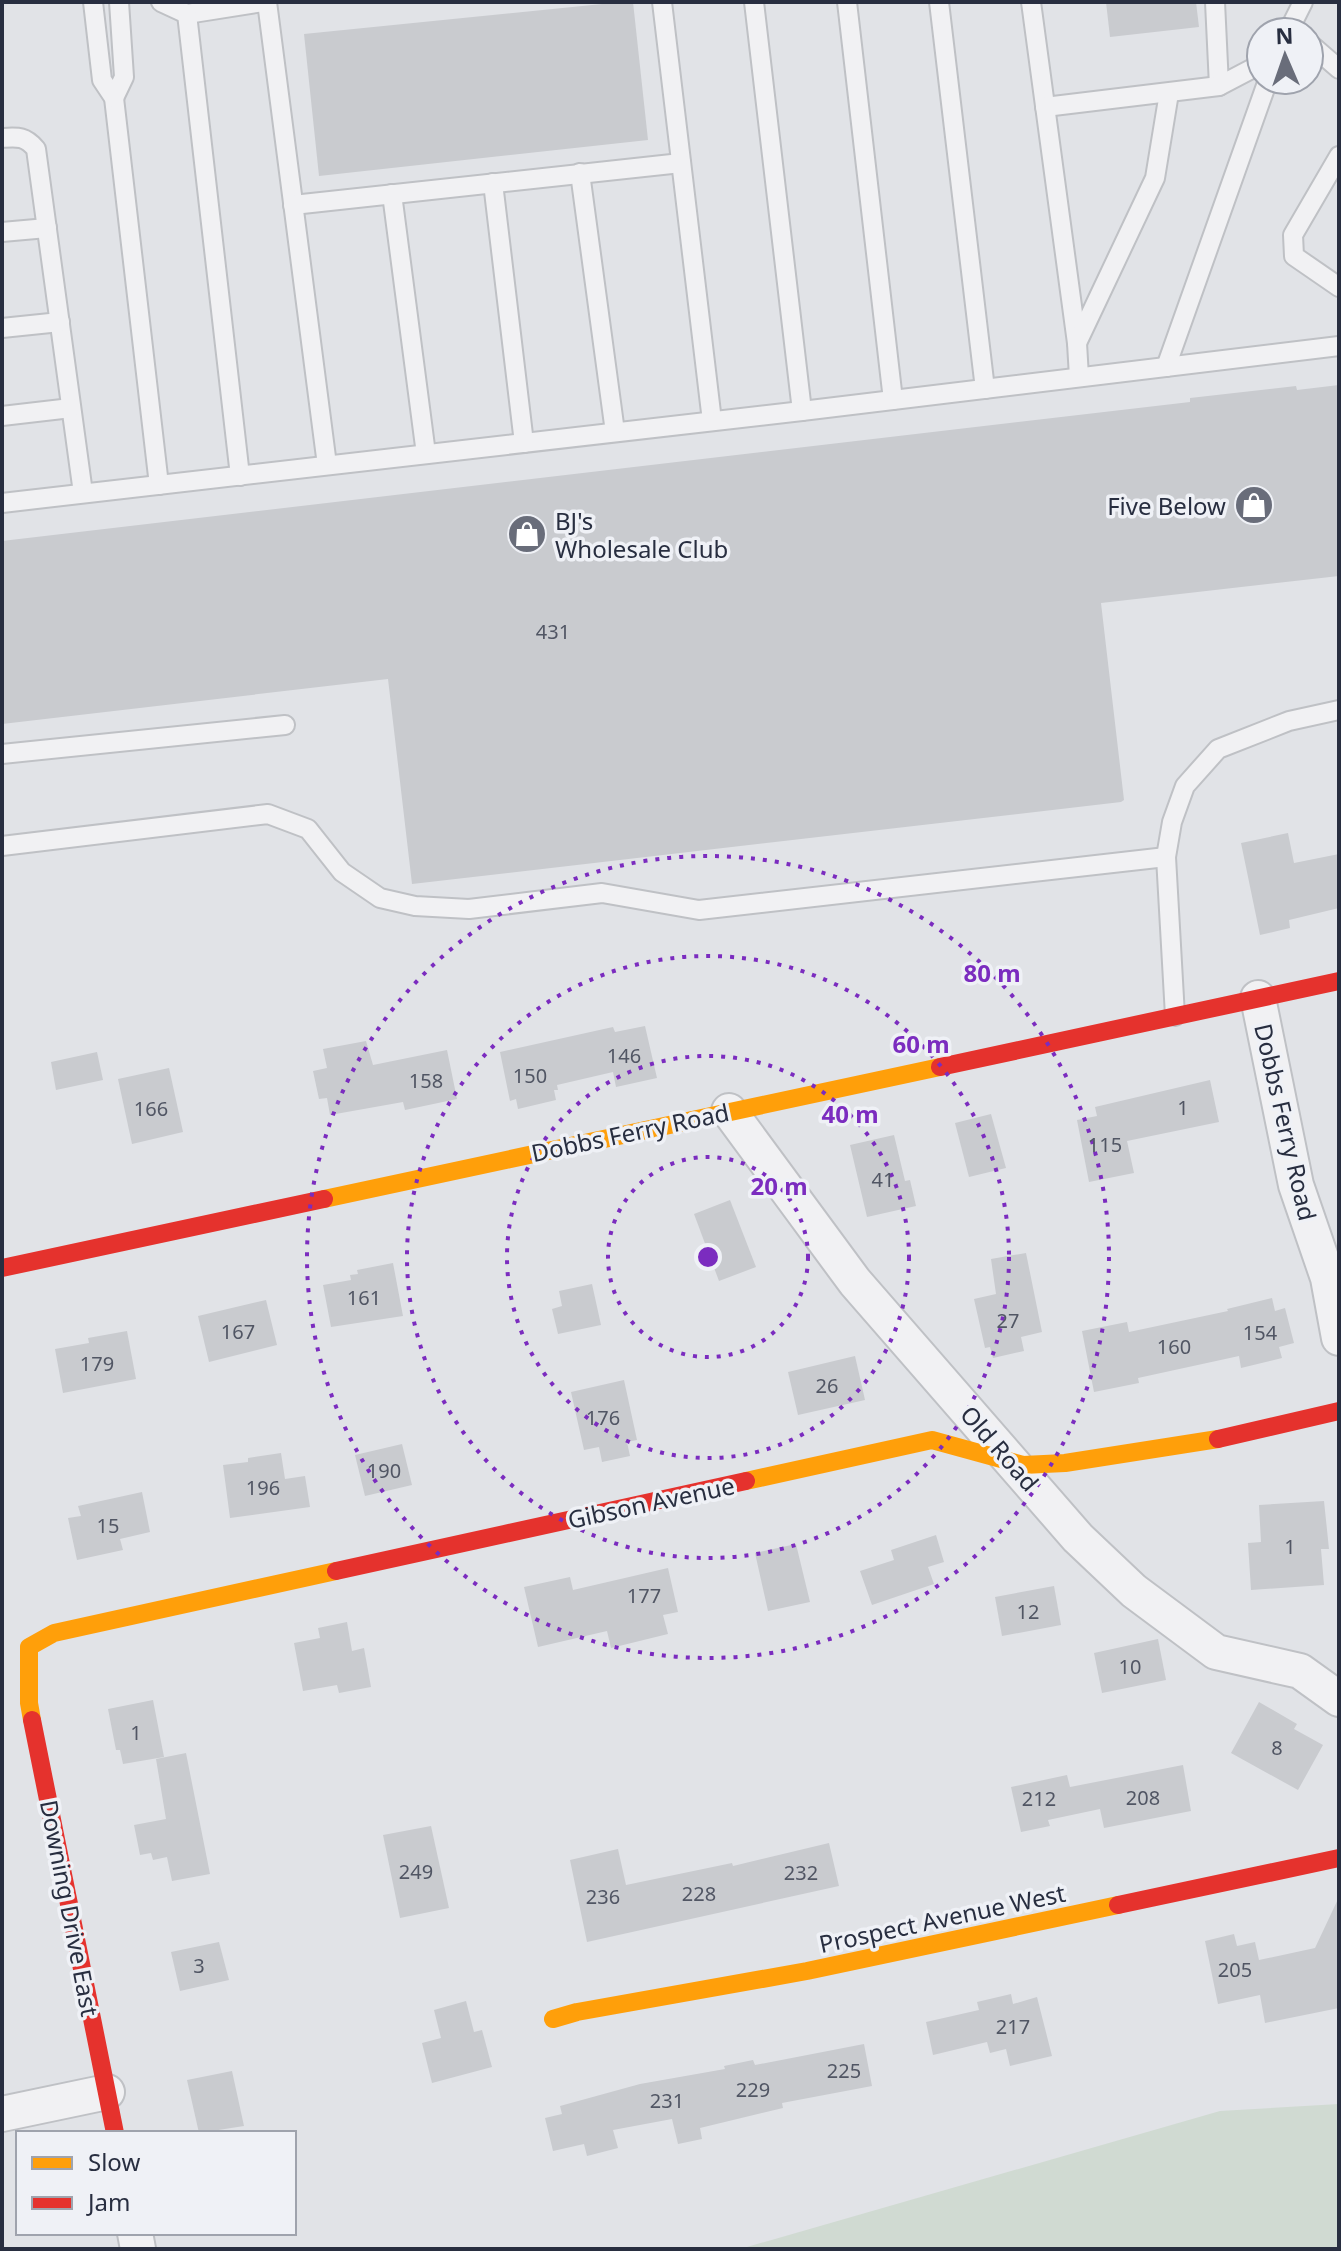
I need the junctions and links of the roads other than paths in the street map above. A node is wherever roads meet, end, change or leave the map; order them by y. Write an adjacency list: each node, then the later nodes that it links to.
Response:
1 (93, 2): 16 (lane)
2 (119, 2): 16 (lane)
3 (161, 2): 11 (lane)
4 (265, 2): 11 (lane); 25 (lane)
5 (662, 2): 20 (lane)
6 (754, 2): 38 (lane)
7 (847, 2): 36 (lane)
8 (939, 2): 35 (lane)
9 (1031, 2): 17 (lane)
10 (1215, 2): 13 (lane)
11 (187, 14): 45 (lane)
12 (1245, 72): 13 (lane)
13 (1219, 86): 14 (lane)
14 (1169, 93): 17 (lane); 31 (lane)
15 (1262, 96): 33 (lane)
16 (114, 98): 46 (lane)
17 (1045, 107): 31 (lane)
18 (2, 138): 26 (lane)
19 (1339, 156): 22 (lane)
20 (681, 163): 21 (lane); 40 (lane)
21 (580, 173): 23 (lane); 41 (lane)
22 (1334, 176): 28 (lane)
23 (493, 183): 24 (lane); 42 (lane)
24 (392, 194): 25 (lane); 43 (lane)
25 (293, 205): 44 (lane)
26 (47, 228): 27 (lane); 29 (lane)
27 (2, 232)
28 (1339, 287)
29 (60, 322): 30 (lane); 37 (lane)
30 (2, 328)
31 (1077, 343): 34 (lane)
32 (1339, 346): 33 (lane)
33 (1166, 367): 34 (lane)
34 (1079, 377): 35 (lane)
35 (985, 389): 36 (lane)
36 (893, 400): 38 (lane)
37 (71, 408): 39 (lane); 47 (lane)
38 (802, 411): 40 (lane)
39 (2, 416)
40 (712, 421): 41 (lane)
41 (615, 432): 42 (lane)
42 (524, 443): 43 (lane)
43 (426, 454): 44 (lane)
44 (327, 465): 45 (lane)
45 (240, 476): 46 (lane)
46 (159, 485): 47 (lane)
47 (83, 493): 48 (lane)
48 (2, 503)
49 (1339, 710): 53 (lane)
50 (285, 725): 51 (lane)
51 (2, 754)
52 (2, 846): 53 (lane)
53 (1166, 857): 56 (lane)
54 (1339, 981): 55 (street, Dobbs Ferry Road)
55 (1258, 998): 56 (street, Dobbs Ferry Road); 59 (street, Dobbs Ferry Road)
56 (1175, 1016): 57 (street, Dobbs Ferry Road)
57 (729, 1111): 58 (street, Dobbs Ferry Road); 61 (street, Old Road)
58 (2, 1268)
59 (1339, 1338)
60 (1339, 1411): 61 (street, Gibson Avenue)
61 (1011, 1461): 62 (street, Gibson Avenue); 63 (street, Old Road)
62 (15, 1686): 66 (street, Downing Drive East)
63 (1339, 1699)
64 (1339, 1858): 65 (street, Prospect Avenue West)
65 (553, 2019)
66 (107, 2092): 67 (street); 68 (street, Downing Drive East)
67 (2, 2114)
68 (115, 2131)

